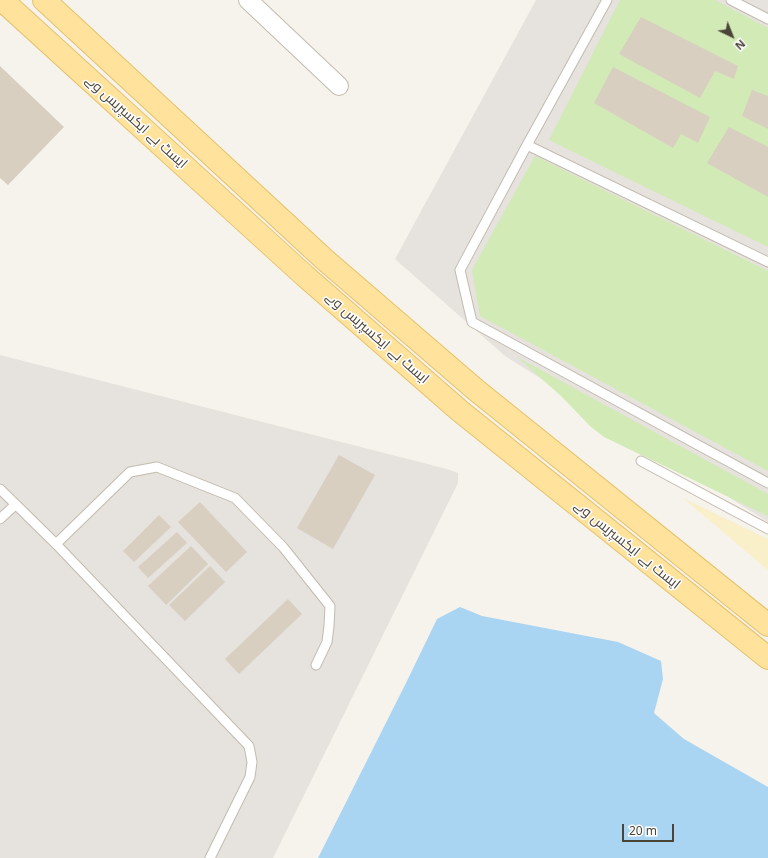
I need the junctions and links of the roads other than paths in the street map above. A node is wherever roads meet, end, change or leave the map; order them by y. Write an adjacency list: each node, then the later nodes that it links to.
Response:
1 (2, 0): 18 (main road, ایسٹ بے ایکسپریس وے)
2 (44, 0): 17 (main road, ایسٹ بے ایکسپریس وے)
3 (248, 0): 7 (street)
4 (607, 0): 8 (lane)
5 (731, 0): 6 (lane)
6 (768, 19)
7 (339, 86)
8 (527, 145): 9 (lane); 11 (lane)
9 (768, 262)
10 (641, 461): 15 (lane)
11 (768, 483)
12 (0, 489): 13 (lane)
13 (15, 505): 14 (lane); 16 (lane)
14 (0, 519)
15 (768, 529)
16 (56, 544): 19 (lane); 20 (lane)
17 (768, 626)
18 (768, 658)
19 (316, 665)
20 (210, 858)

